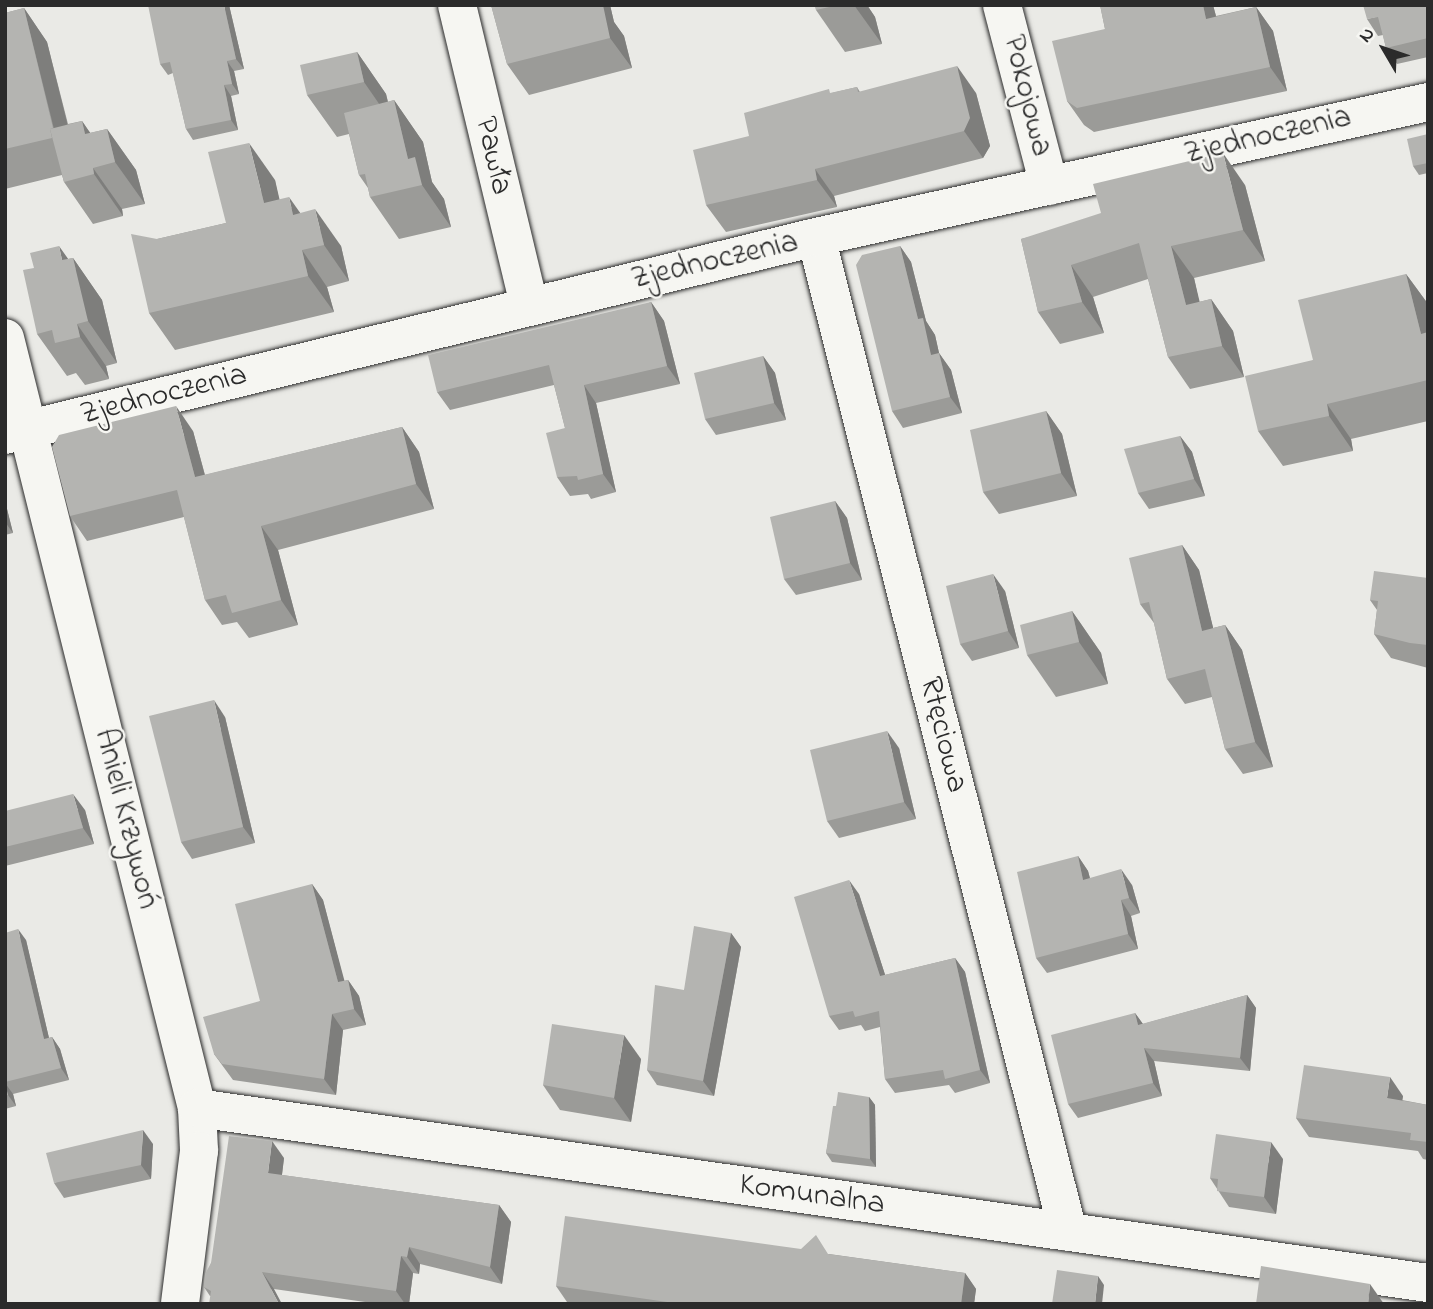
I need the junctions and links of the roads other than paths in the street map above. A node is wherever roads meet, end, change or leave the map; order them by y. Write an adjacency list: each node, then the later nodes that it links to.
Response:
1 (457, 5): 6 (street, Pawła)
2 (1002, 5): 4 (street, Pokojowa)
3 (1428, 102): 4 (street, Zjednoczenia)
4 (1049, 186): 5 (street, Zjednoczenia)
5 (816, 237): 6 (street, Zjednoczenia); 10 (street, Rtęciowa)
6 (528, 306): 8 (street, Zjednoczenia)
7 (5, 338): 8 (street, Anieli Krzywoń)
8 (17, 432): 9 (street, Anieli Krzywoń)
9 (197, 1108): 10 (street, Komunalna); 12 (street, Anieli Krzywoń)
10 (1068, 1232): 11 (street, Komunalna)
11 (1428, 1283)
12 (180, 1304)

